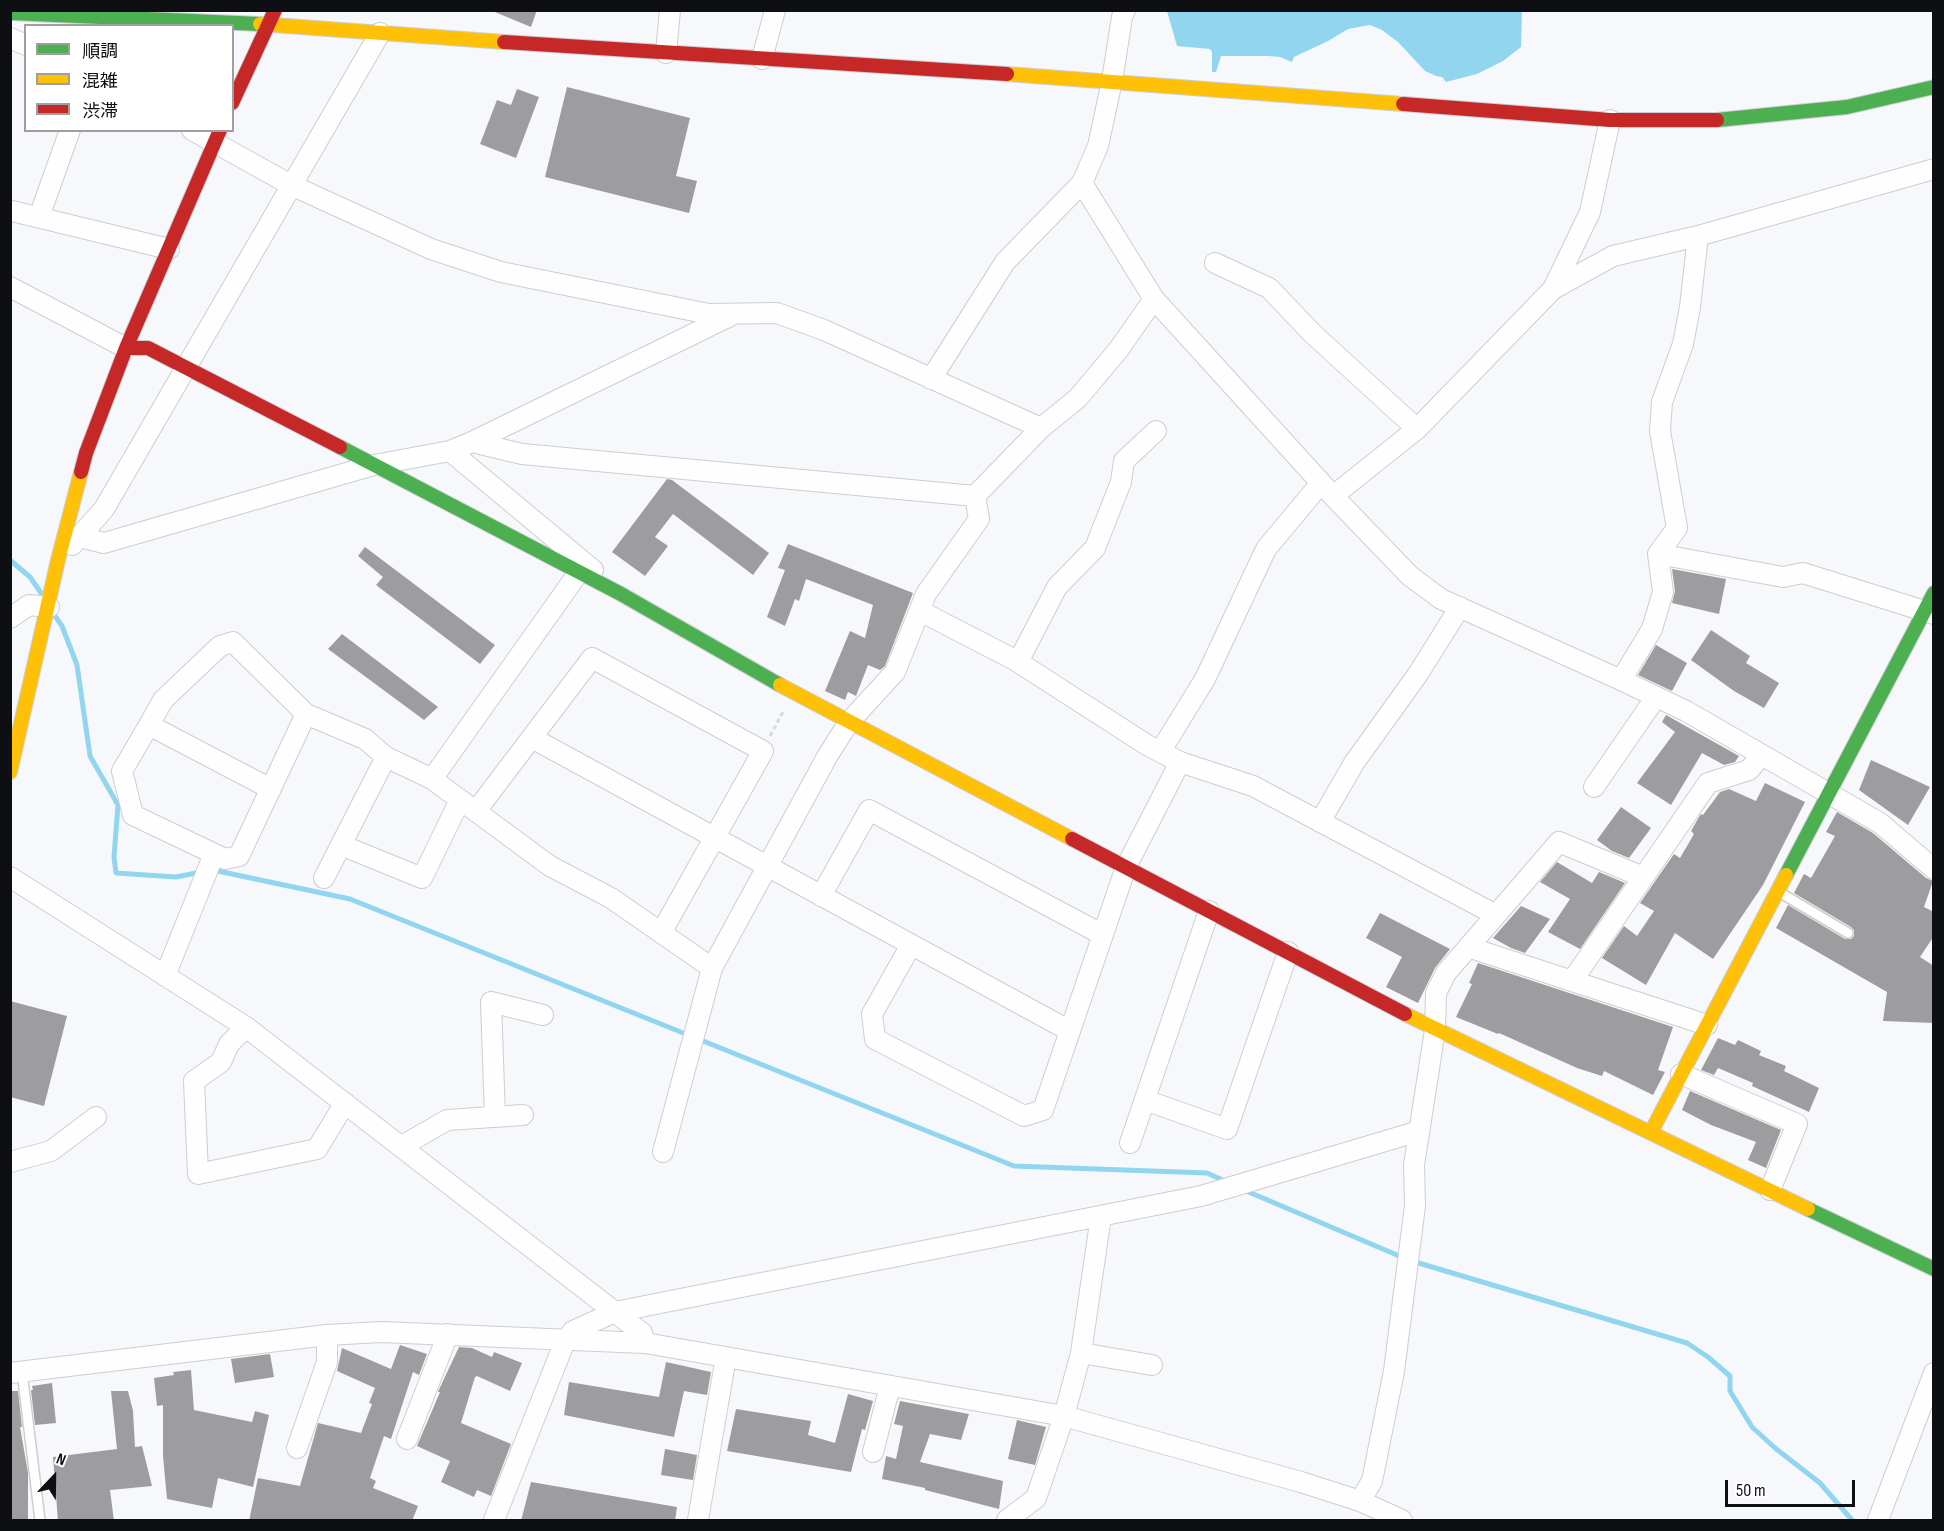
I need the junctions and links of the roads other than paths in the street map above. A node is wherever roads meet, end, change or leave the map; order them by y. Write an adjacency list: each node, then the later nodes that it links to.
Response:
1 (275, 10): 6 (street)
2 (670, 10): 10 (street)
3 (775, 10): 11 (street)
4 (1125, 10): 12 (street)
5 (14, 13): 6 (street)
6 (268, 24): 7 (street); 14 (street)
7 (380, 33): 10 (street); 21 (street)
8 (10, 38): 9 (street)
9 (24, 44)
10 (666, 53): 11 (street)
11 (762, 59): 12 (street)
12 (1112, 81): 15 (street); 20 (street)
13 (1934, 87): 15 (street)
14 (234, 100)
15 (1610, 120): 28 (street)
16 (69, 132): 23 (street)
17 (199, 132): 18 (street)
18 (218, 137): 21 (street); 25 (street)
19 (1934, 169): 24 (street)
20 (1082, 183): 29 (street); 33 (street)
21 (291, 185): 30 (street); 32 (street)
22 (12, 211): 23 (street)
23 (39, 217): 25 (street)
24 (1698, 236): 28 (street); 44 (street)
25 (169, 249): 31 (street)
26 (1215, 263): 35 (street)
27 (10, 287): 31 (street)
28 (1553, 289): 35 (street)
29 (1154, 299): 34 (street); 40 (street)
30 (737, 313): 33 (street); 37 (street)
31 (126, 348): 32 (street); 45 (street)
32 (185, 367): 39 (street); 43 (street)
33 (930, 379): 34 (street)
34 (1041, 428): 41 (street)
35 (1417, 429): 42 (street)
36 (1156, 431): 53 (street)
37 (472, 442): 38 (street); 41 (street)
38 (450, 451): 39 (street); 47 (street)
39 (374, 465): 43 (street); 46 (street)
40 (1319, 480): 42 (street); 60 (street)
41 (975, 496): 51 (street)
42 (1334, 496): 50 (street)
43 (80, 537): 45 (street)
44 (1658, 554): 48 (street); 54 (street)
45 (58, 560): 49 (street)
46 (579, 572): 47 (street); 65 (street)
47 (621, 594): 57 (street)
48 (1931, 606): 68 (street)
49 (49, 607): 52 (street); 64 (street)
50 (1460, 608): 54 (street); 70 (street)
51 (920, 611): 53 (street); 57 (street)
52 (10, 618)
53 (1018, 662): 60 (street)
54 (1621, 680): 55 (street)
55 (1656, 697): 61 (street); 66 (street)
56 (306, 714): 58 (street); 62 (street); 67 (street)
57 (849, 722): 74 (street); 75 (street)
58 (148, 725): 67 (street); 73 (street)
59 (532, 738): 69 (street); 71 (street); 71 (street)
60 (1160, 752): 63 (street)
61 (1761, 756): 68 (street); 78 (street)
62 (386, 758): 65 (street); 72 (street)
63 (1180, 762): 70 (street); 75 (street)
64 (10, 772)
65 (432, 779): 69 (street)
66 (1594, 787)
67 (271, 789): 73 (street)
68 (1828, 792): 76 (street); 80 (street)
69 (468, 806): 72 (street); 84 (street)
70 (1320, 822): 83 (street)
71 (714, 838): 74 (street); 84 (street)
72 (341, 845): 79 (street)
73 (214, 854): 91 (street)
74 (767, 867): 81 (street); 90 (street)
75 (1126, 867): 82 (street); 86 (street)
76 (1934, 869)
77 (10, 877): 91 (street)
78 (1643, 877): 83 (street); 92 (street)
79 (324, 878)
80 (1777, 891): 85 (lane); 94 (street)
81 (820, 896): 86 (street); 87 (street)
82 (1209, 910): 89 (street); 99 (street)
83 (1496, 915): 88 (street)
84 (661, 933): 90 (street)
85 (1848, 933)
86 (1103, 935): 97 (street)
87 (911, 945): 97 (street); 97 (street)
88 (1468, 947): 92 (street); 96 (street)
89 (1288, 952): 96 (street); 99 (street)
90 (712, 968): 108 (street)
91 (165, 976): 95 (street)
92 (1572, 981): 94 (street)
93 (543, 1014): 103 (street)
94 (1707, 1025): 98 (street)
95 (246, 1028): 100 (street); 100 (street)
96 (1435, 1029): 104 (street); 105 (street)
97 (1070, 1031)
98 (1681, 1074): 105 (street); 110 (street)
99 (1145, 1100): 106 (street)
100 (345, 1103): 107 (street)
101 (523, 1115): 103 (street)
102 (96, 1117): 109 (street)
103 (495, 1117): 107 (street)
104 (1419, 1131): 111 (street); 128 (street)
105 (1651, 1132): 110 (street)
106 (1130, 1143)
107 (402, 1146): 113 (street)
108 (663, 1152)
109 (10, 1162)
110 (1770, 1190): 112 (street)
111 (1101, 1216): 113 (street); 118 (street)
112 (1934, 1269)
113 (615, 1312): 116 (street); 117 (street)
114 (448, 1334): 115 (street); 116 (street); 125 (street)
115 (327, 1335): 121 (street); 126 (street)
116 (566, 1341): 117 (street); 130 (street)
117 (645, 1343): 119 (street)
118 (1081, 1353): 120 (street); 124 (street)
119 (726, 1358): 123 (street); 131 (street)
120 (1152, 1365)
121 (16, 1372): 129 (lane)
122 (1934, 1373): 134 (street)
123 (890, 1386): 124 (street); 127 (street)
124 (1064, 1416): 128 (street); 132 (street)
125 (407, 1438)
126 (297, 1448)
127 (873, 1452)
128 (1360, 1501): 133 (street)
129 (40, 1521)
130 (494, 1521)
131 (698, 1521)
132 (1008, 1521)
133 (1402, 1521)
134 (1878, 1521)

